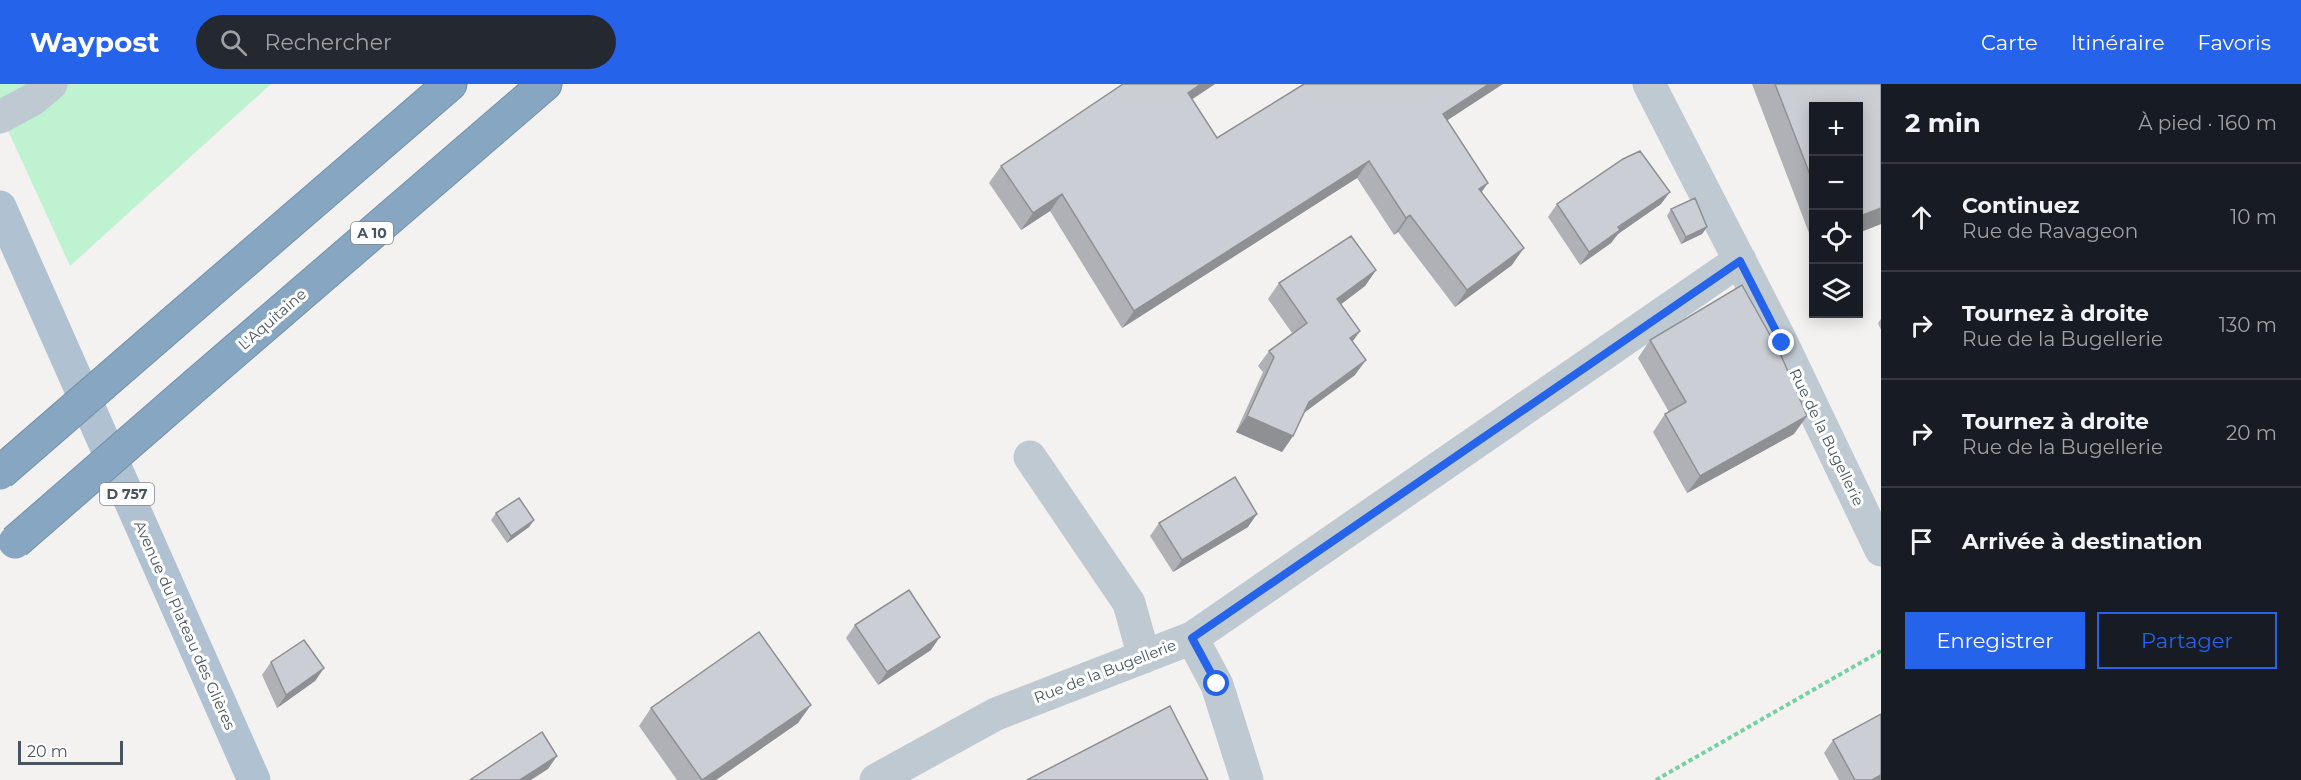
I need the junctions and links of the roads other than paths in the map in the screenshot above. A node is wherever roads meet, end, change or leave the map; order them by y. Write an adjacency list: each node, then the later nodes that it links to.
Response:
1 (51, 84): 5 (street)
2 (450, 84): 9 (highway, bridge)
3 (545, 84): 10 (highway, L'Aquitaine / A 10, bridge)
4 (1649, 84): 7 (street, Rue de la Bugellerie)
5 (0, 117)
6 (0, 207): 14 (main road, Avenue du Plateau des Glières / D 757)
7 (1740, 261): 11 (street, Rue de la Bugellerie); 12 (street, Rue de la Bugellerie)
8 (1030, 457): 13 (street)
9 (0, 472)
10 (8, 549)
11 (1881, 550)
12 (1192, 638): 13 (street, Rue de la Bugellerie); 16 (street)
13 (1143, 657): 15 (street, Rue de la Bugellerie)
14 (254, 780)
15 (876, 780)
16 (1246, 780)

